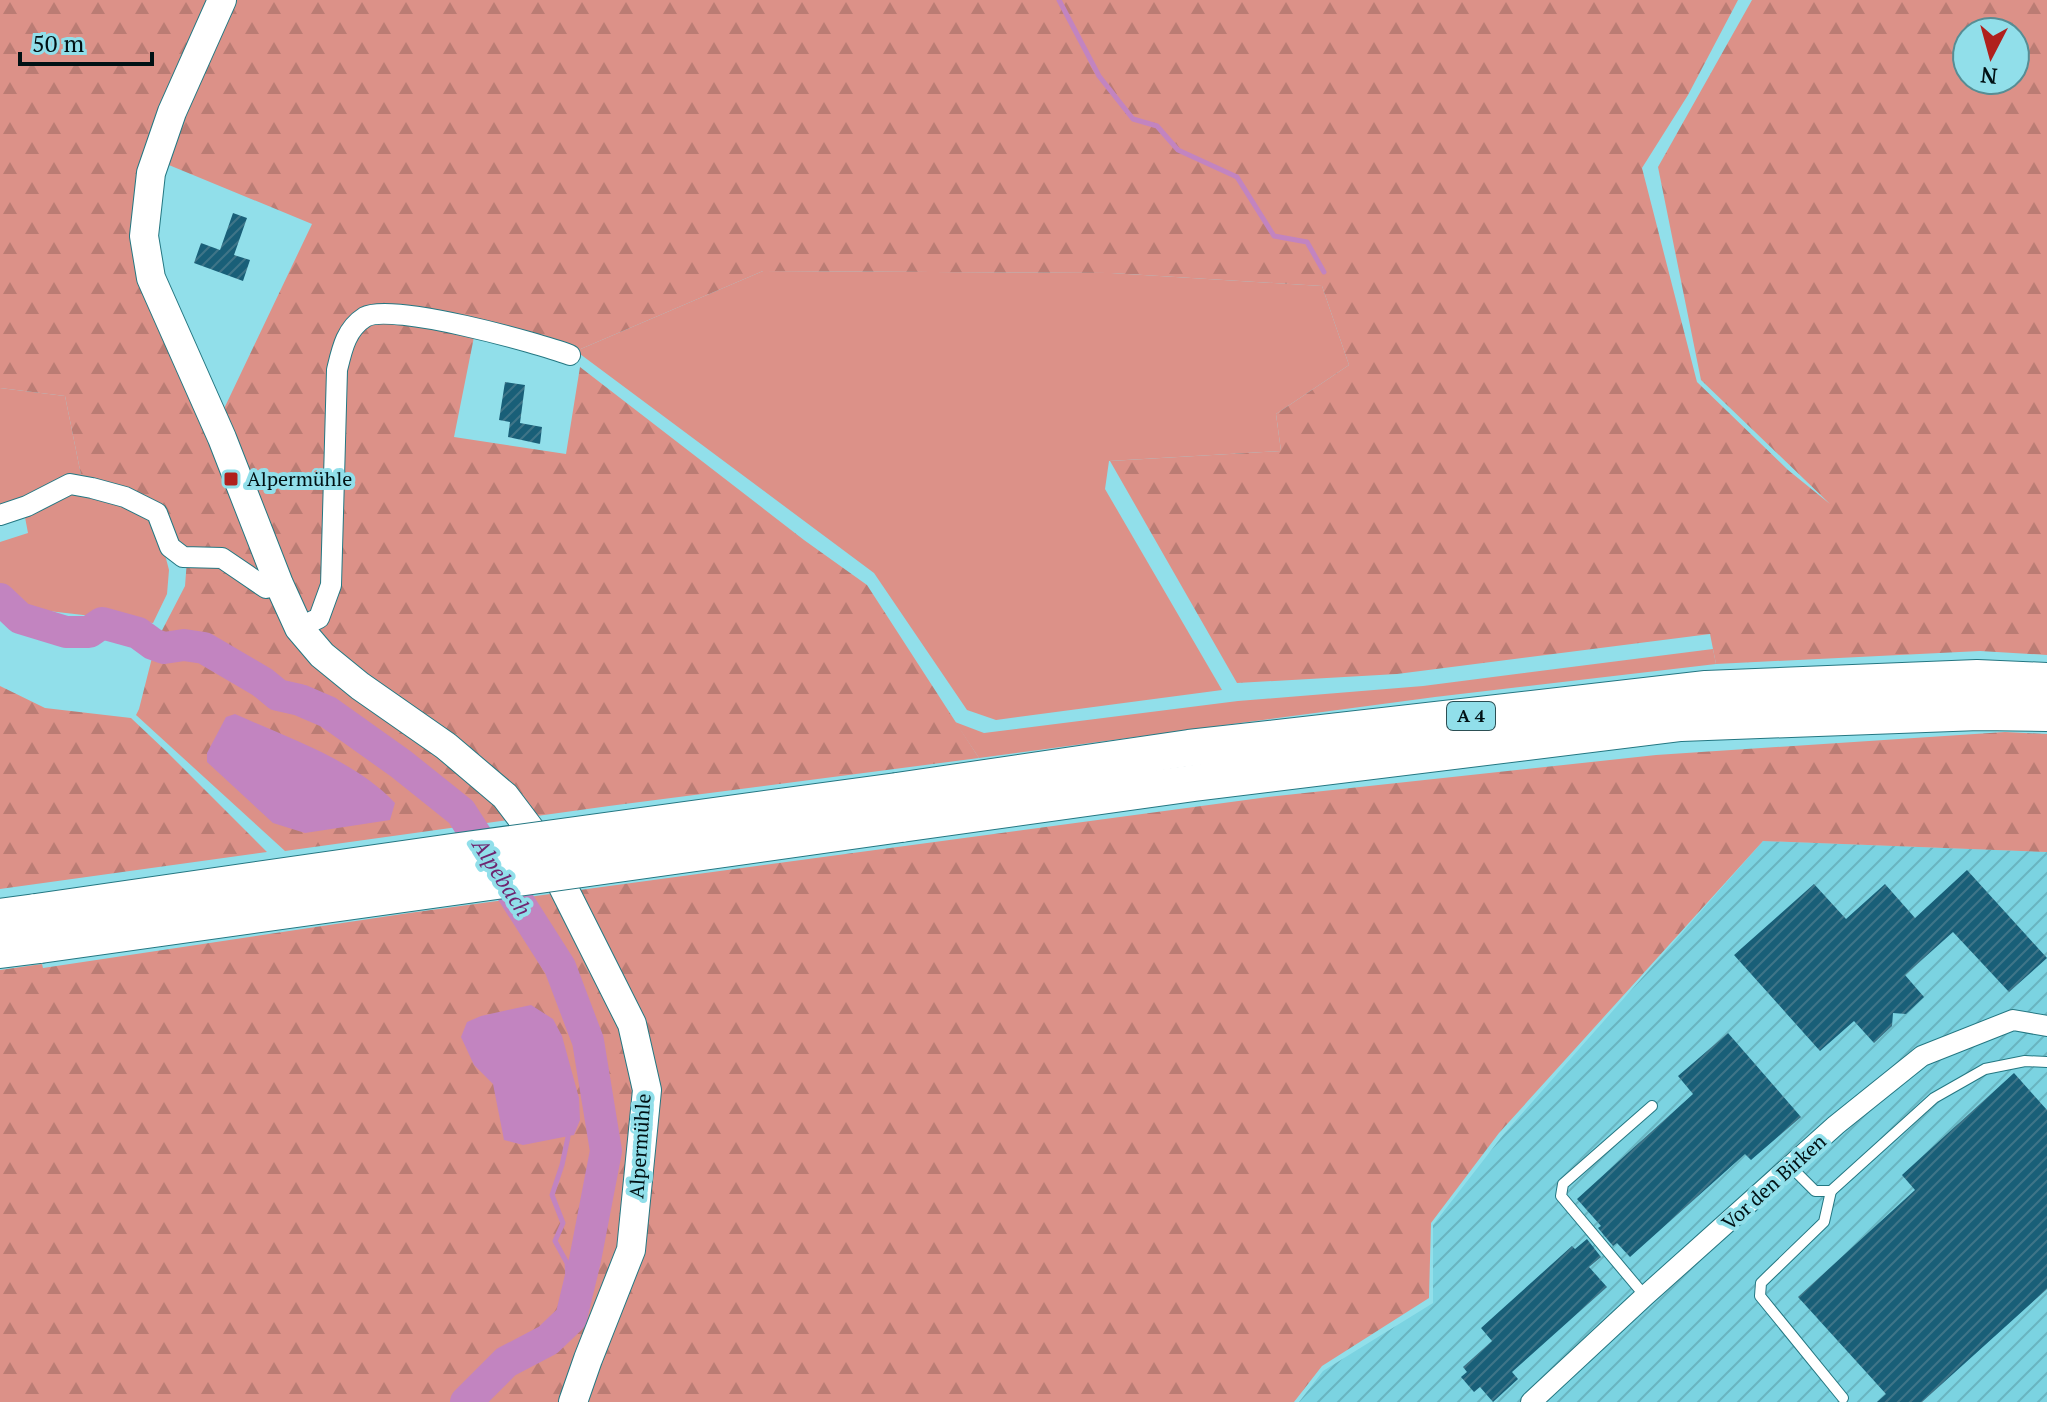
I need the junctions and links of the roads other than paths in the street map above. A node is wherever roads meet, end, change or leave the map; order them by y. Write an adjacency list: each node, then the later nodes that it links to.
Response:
1 (221, 2): 4 (main road, Alpermühle)
2 (570, 355): 5 (street)
3 (0, 515): 4 (street)
4 (279, 584): 5 (main road, Alpermühle)
5 (299, 628): 19 (main road, Alpermühle)
6 (2047, 681): 8 (highway, A 4)
7 (2047, 713): 8 (highway, A 4)
8 (899, 808): 10 (highway, A 4, bridge)
9 (0, 917): 10 (highway, A 4)
10 (38, 928): 11 (highway, A 4)
11 (0, 950)
12 (2047, 1026): 15 (street, Vor den Birken)
13 (2047, 1062): 16 (lane)
14 (1652, 1106): 17 (lane)
15 (1791, 1167): 16 (lane); 17 (street, Vor den Birken)
16 (1831, 1191): 18 (lane)
17 (1645, 1296): 20 (street, Vor den Birken)
18 (1843, 1398)
19 (573, 1402)
20 (1531, 1402)

